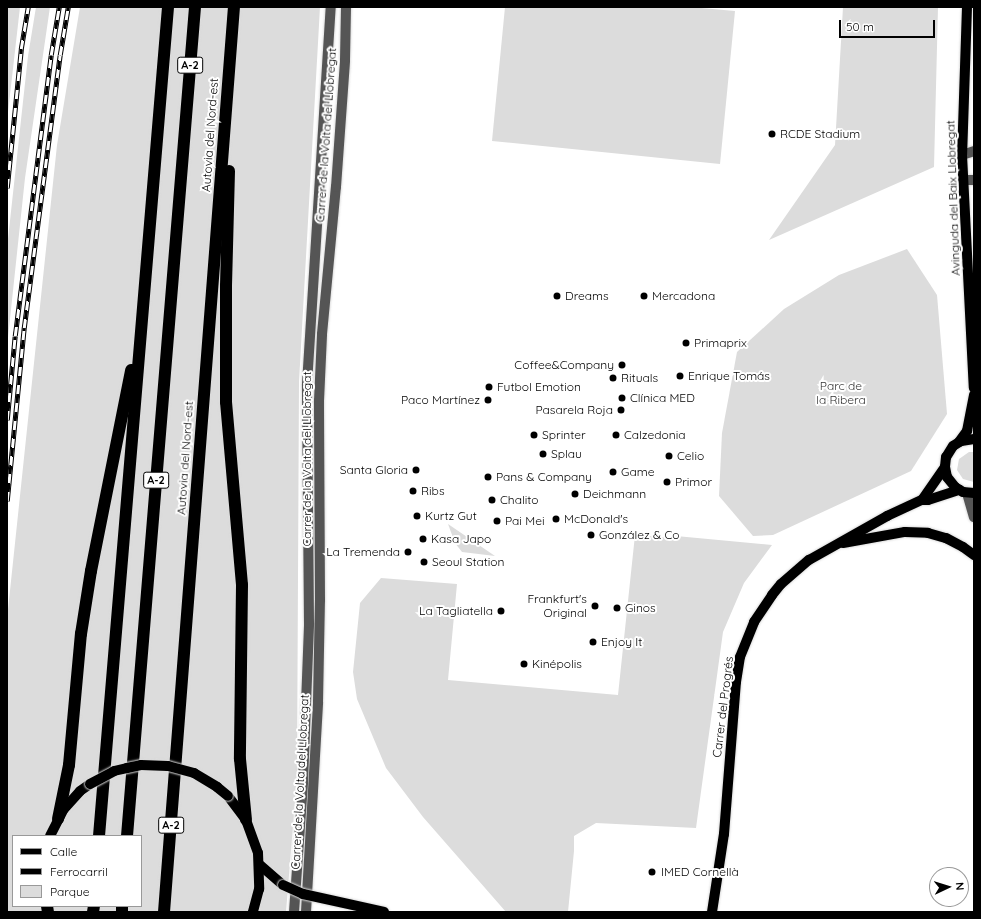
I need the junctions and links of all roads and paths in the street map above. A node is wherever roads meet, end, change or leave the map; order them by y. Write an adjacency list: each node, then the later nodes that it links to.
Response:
1 (168, 7): 14 (highway)
2 (195, 7): 29 (highway, A-2)
3 (234, 7): 8 (highway, Autovia del Nord-est / A-2)
4 (331, 7): 33 (street, Carrer de la Volta del Llobregat)
5 (346, 7): 34 (street, Carrer de la Volta del Llobregat)
6 (967, 7): 7 (main road, Avinguda del Baix Llobregat)
7 (970, 19): 10 (main road, Avinguda del Baix Llobregat)
8 (233, 20): 26 (highway); 31 (highway, Autovia del Nord-est / A-2)
9 (974, 151): 10 (street)
10 (962, 155): 11 (main road, Avinguda del Baix Llobregat)
11 (964, 180): 12 (street); 13 (main road, Avinguda del Baix Llobregat)
12 (974, 180)
13 (971, 282): 15 (main road, Avinguda del Baix Llobregat)
14 (142, 310): 25 (highway); 28 (highway)
15 (974, 388)
16 (974, 395): 18 (main road)
17 (974, 439): 18 (main road)
18 (959, 442): 19 (main road)
19 (945, 467): 20 (main road); 21 (main road)
20 (967, 492): 21 (main road, Carrer del Progrés); 22 (street)
21 (922, 500): 23 (main road, Carrer del Progrés)
22 (974, 517)
23 (832, 546): 24 (main road); 36 (main road, Carrer del Progrés)
24 (974, 556)
25 (58, 819): 26 (main road, bridge); 27 (main road)
26 (246, 820): 30 (main road)
27 (50, 835)
28 (99, 835)
29 (127, 835)
30 (260, 865): 32 (main road); 35 (main road, bridge)
31 (165, 912)
32 (253, 912)
33 (294, 912)
34 (306, 912)
35 (384, 912)
36 (712, 912)

